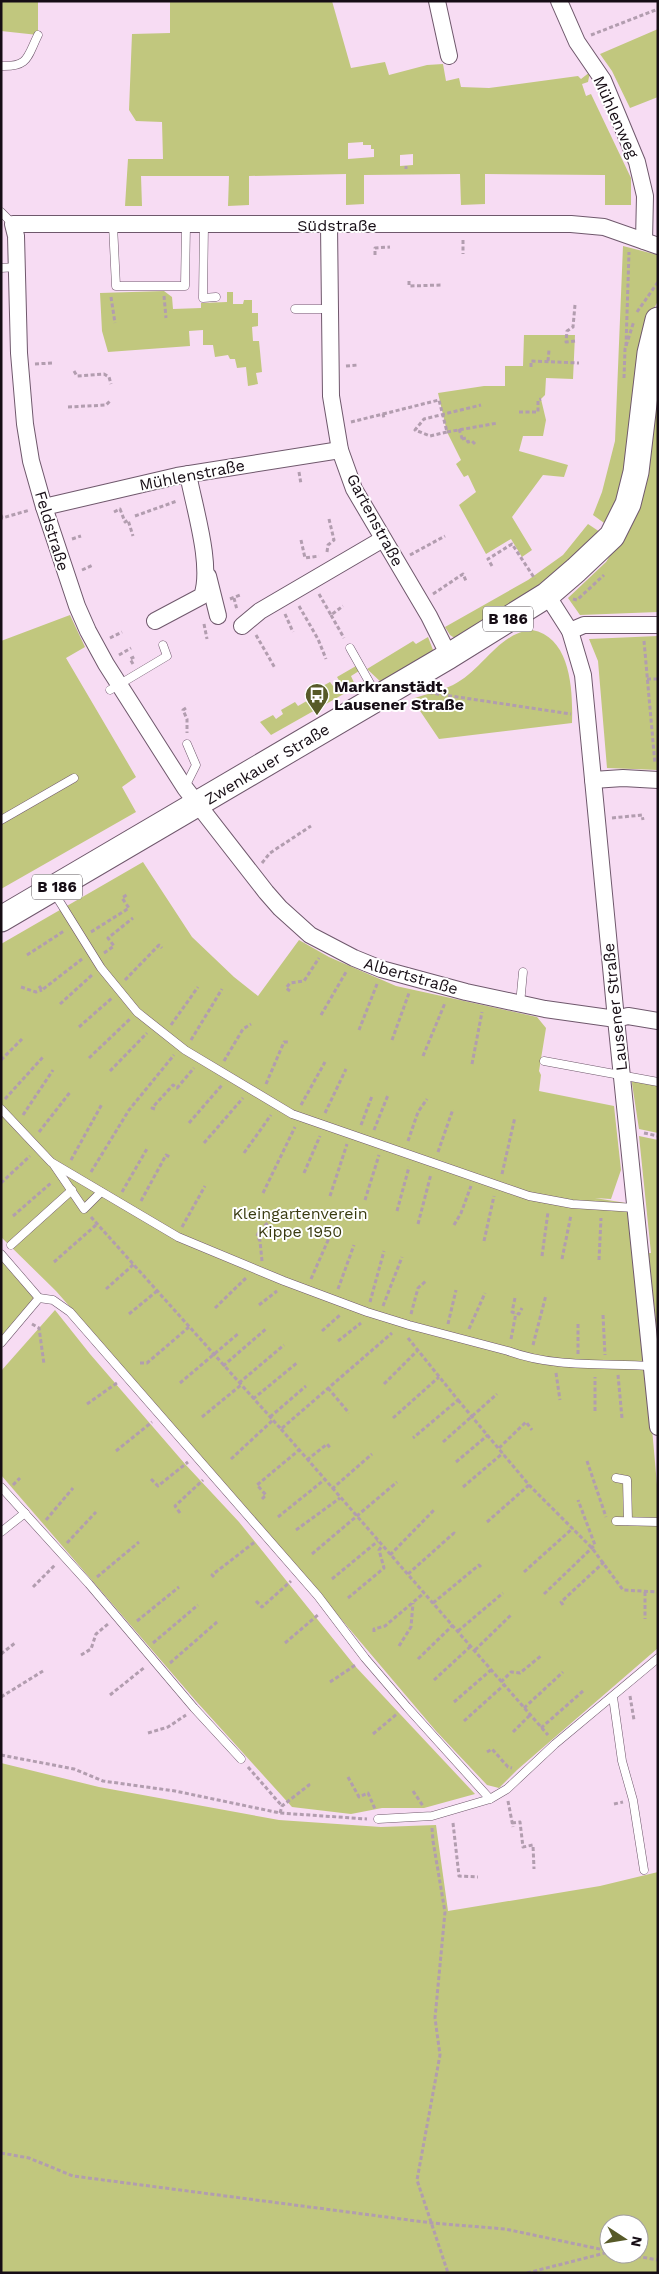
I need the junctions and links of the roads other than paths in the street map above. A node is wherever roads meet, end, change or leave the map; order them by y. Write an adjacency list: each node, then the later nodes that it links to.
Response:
1 (437, 1): 4 (street)
2 (559, 1): 12 (street, Mühlenweg)
3 (38, 35): 5 (lane)
4 (449, 56)
5 (1, 66)
6 (1, 212): 7 (lane)
7 (7, 224): 8 (street, Südstraße); 13 (street, Feldstraße)
8 (113, 224): 9 (street, Südstraße); 9 (lane)
9 (186, 225): 10 (street, Südstraße)
10 (204, 225): 11 (street, Südstraße); 14 (lane)
11 (329, 225): 12 (street, Südstraße); 15 (street, Gartenstraße)
12 (644, 241)
13 (9, 268): 20 (street, Feldstraße)
14 (216, 298)
15 (329, 309): 16 (lane); 18 (street, Gartenstraße)
16 (295, 310)
17 (658, 320): 23 (main road, Zwenkauer Straße / B 186)
18 (340, 450): 19 (street, Mühlenstraße); 21 (street, Gartenstraße)
19 (188, 474): 20 (street, Mühlenstraße); 22 (street)
20 (44, 507): 32 (street, Feldstraße)
21 (382, 539): 26 (street); 31 (street, Gartenstraße)
22 (207, 569): 24 (street); 25 (street)
23 (538, 583): 28 (street, Lausener Straße); 31 (main road, Zwenkauer Straße / B 186)
24 (218, 616)
25 (155, 621)
26 (243, 625)
27 (650, 625): 28 (street)
28 (570, 631): 36 (street, Lausener Straße)
29 (163, 646): 32 (lane)
30 (350, 648): 33 (lane)
31 (449, 656): 33 (main road, Zwenkauer Straße / B 186)
32 (114, 687): 38 (street, Feldstraße)
33 (378, 698): 38 (main road, Zwenkauer Straße / B 186)
34 (187, 744): 38 (lane)
35 (74, 778): 39 (lane)
36 (593, 780): 37 (street); 44 (street, Lausener Straße)
37 (656, 780)
38 (191, 796): 40 (main road, Zwenkauer Straße / B 186); 43 (street, Albertstraße)
39 (1, 820)
40 (52, 890): 41 (main road, Zwenkauer Straße / B 186); 53 (lane)
41 (1, 919)
42 (523, 972): 43 (lane)
43 (520, 1004): 44 (street, Albertstraße)
44 (616, 1019): 45 (street, Albertstraße); 47 (street, Lausener Straße)
45 (658, 1022)
46 (544, 1061): 47 (lane)
47 (621, 1075): 48 (lane); 53 (street, Lausener Straße)
48 (658, 1082)
49 (1, 1109): 50 (lane)
50 (63, 1172): 51 (lane); 52 (lane)
51 (72, 1190): 52 (lane); 54 (lane)
52 (101, 1192): 58 (lane)
53 (635, 1208): 58 (street, Lausener Straße)
54 (11, 1246)
55 (1, 1254): 56 (lane)
56 (39, 1298): 57 (lane); 70 (lane)
57 (1, 1343)
58 (651, 1366): 59 (street, Lausener Straße)
59 (658, 1427)
60 (616, 1478): 64 (lane)
61 (1, 1487): 62 (lane)
62 (25, 1514): 66 (lane); 69 (lane)
63 (616, 1521): 64 (lane)
64 (628, 1521): 65 (lane)
65 (658, 1522)
66 (1, 1532)
67 (658, 1658): 68 (lane)
68 (613, 1697): 70 (lane); 72 (lane)
69 (240, 1759)
70 (490, 1800): 71 (lane)
71 (378, 1819)
72 (644, 1870)

